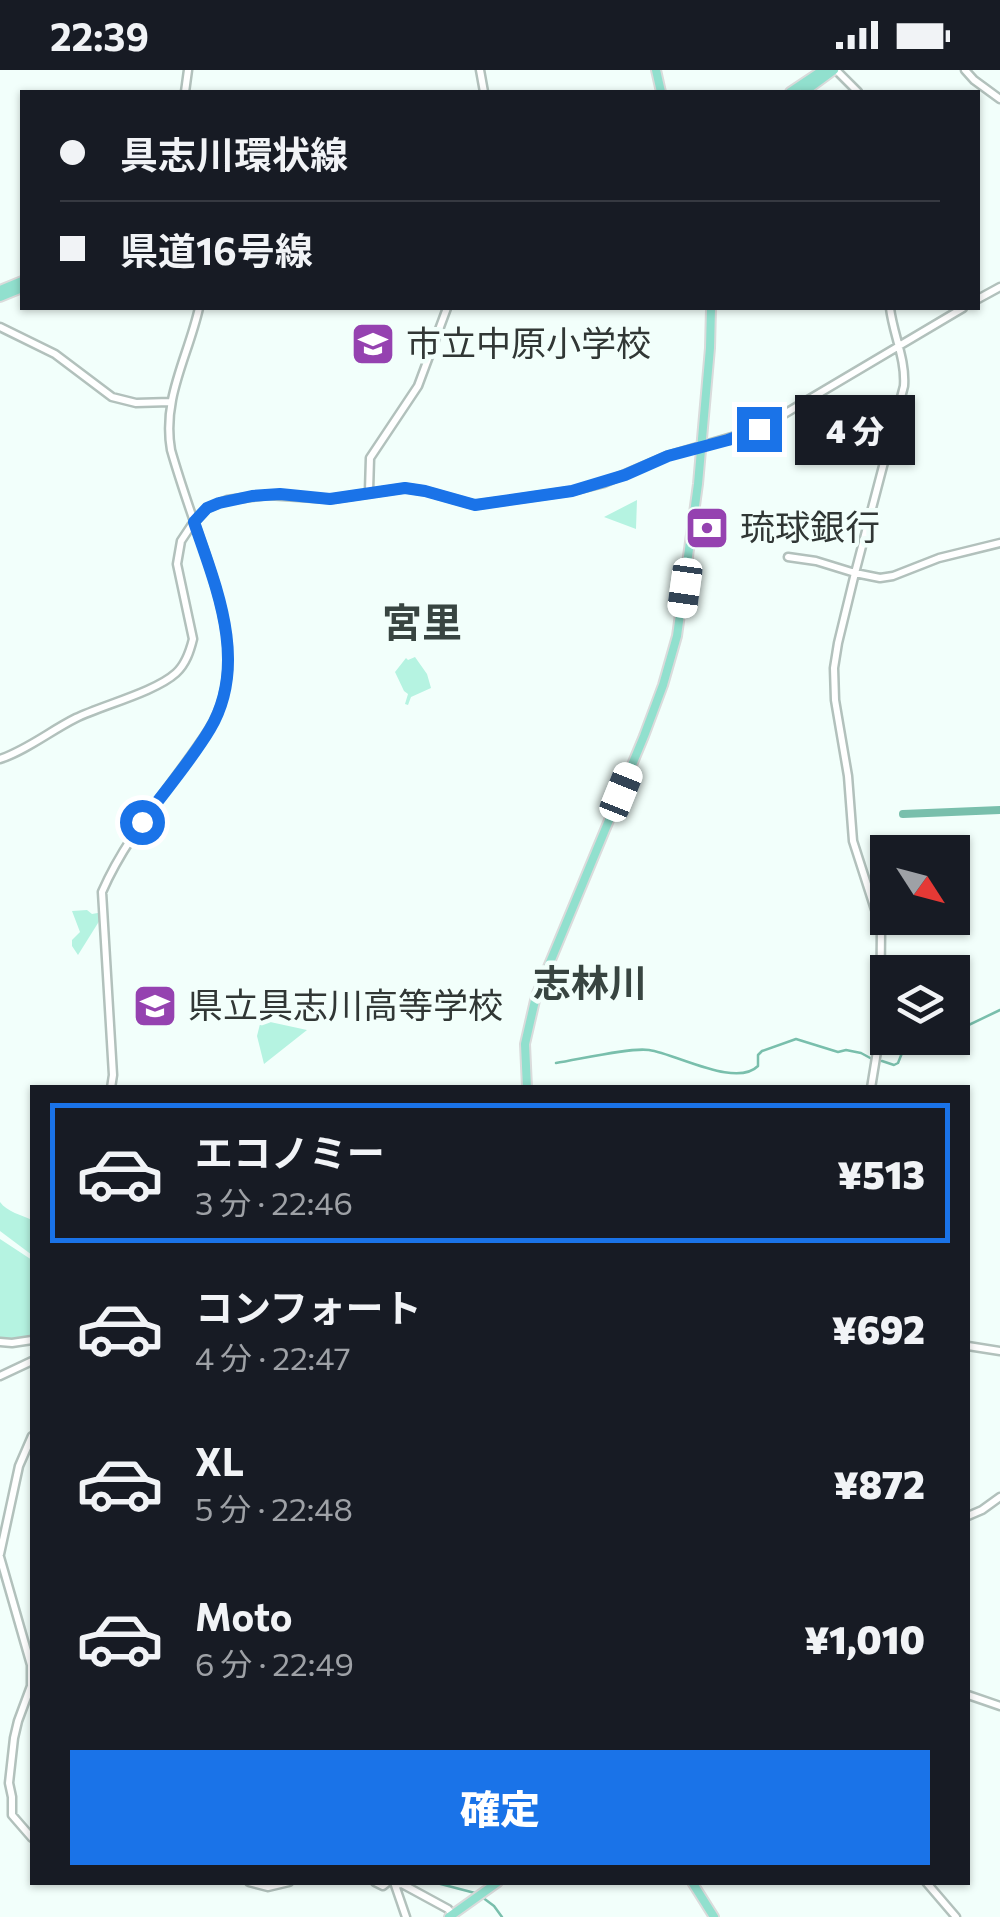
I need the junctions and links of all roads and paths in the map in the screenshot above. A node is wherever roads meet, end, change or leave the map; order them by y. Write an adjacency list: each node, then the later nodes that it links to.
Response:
1 (823, 70): 4 (main road)
2 (835, 70): 5 (main road); 6 (main road)
3 (965, 70): 7 (main road)
4 (793, 90)
5 (807, 90)
6 (856, 90)
7 (1000, 98)
8 (198, 310): 15 (main road)
9 (446, 310): 19 (main road)
10 (710, 310): 16 (main road)
11 (890, 310): 14 (main road)
12 (961, 310): 14 (main road)
13 (0, 327): 15 (main road)
14 (898, 346): 16 (main road); 23 (main road)
15 (170, 402): 20 (main road)
16 (701, 445): 17 (main road); 18 (main road)
17 (684, 450): 18 (main road); 19 (main road)
18 (700, 459): 26 (main road)
19 (369, 492): 20 (main road)
20 (194, 522): 24 (main road); 25 (main road)
21 (1000, 543): 23 (main road)
22 (788, 556): 23 (main road)
23 (854, 573): 27 (main road)
24 (0, 759)
25 (112, 1085)
26 (527, 1085)
27 (871, 1085)
28 (30, 1340): 29 (main road)
29 (0, 1342)
30 (970, 1346): 31 (main road)
31 (1000, 1350)
32 (30, 1362): 33 (main road)
33 (0, 1376)
34 (30, 1441): 37 (main road)
35 (1000, 1496): 36 (main road)
36 (970, 1515)
37 (0, 1556): 38 (main road)
38 (30, 1661)
39 (30, 1689): 42 (main road)
40 (970, 1696): 41 (main road)
41 (1000, 1706)
42 (30, 1836)
43 (393, 1885): 49 (main road)
44 (404, 1885): 48 (main road)
45 (494, 1885): 48 (main road)
46 (694, 1885): 50 (main road)
47 (929, 1885): 51 (main road)
48 (451, 1916)
49 (406, 1917)
50 (714, 1917)
51 (956, 1917)

